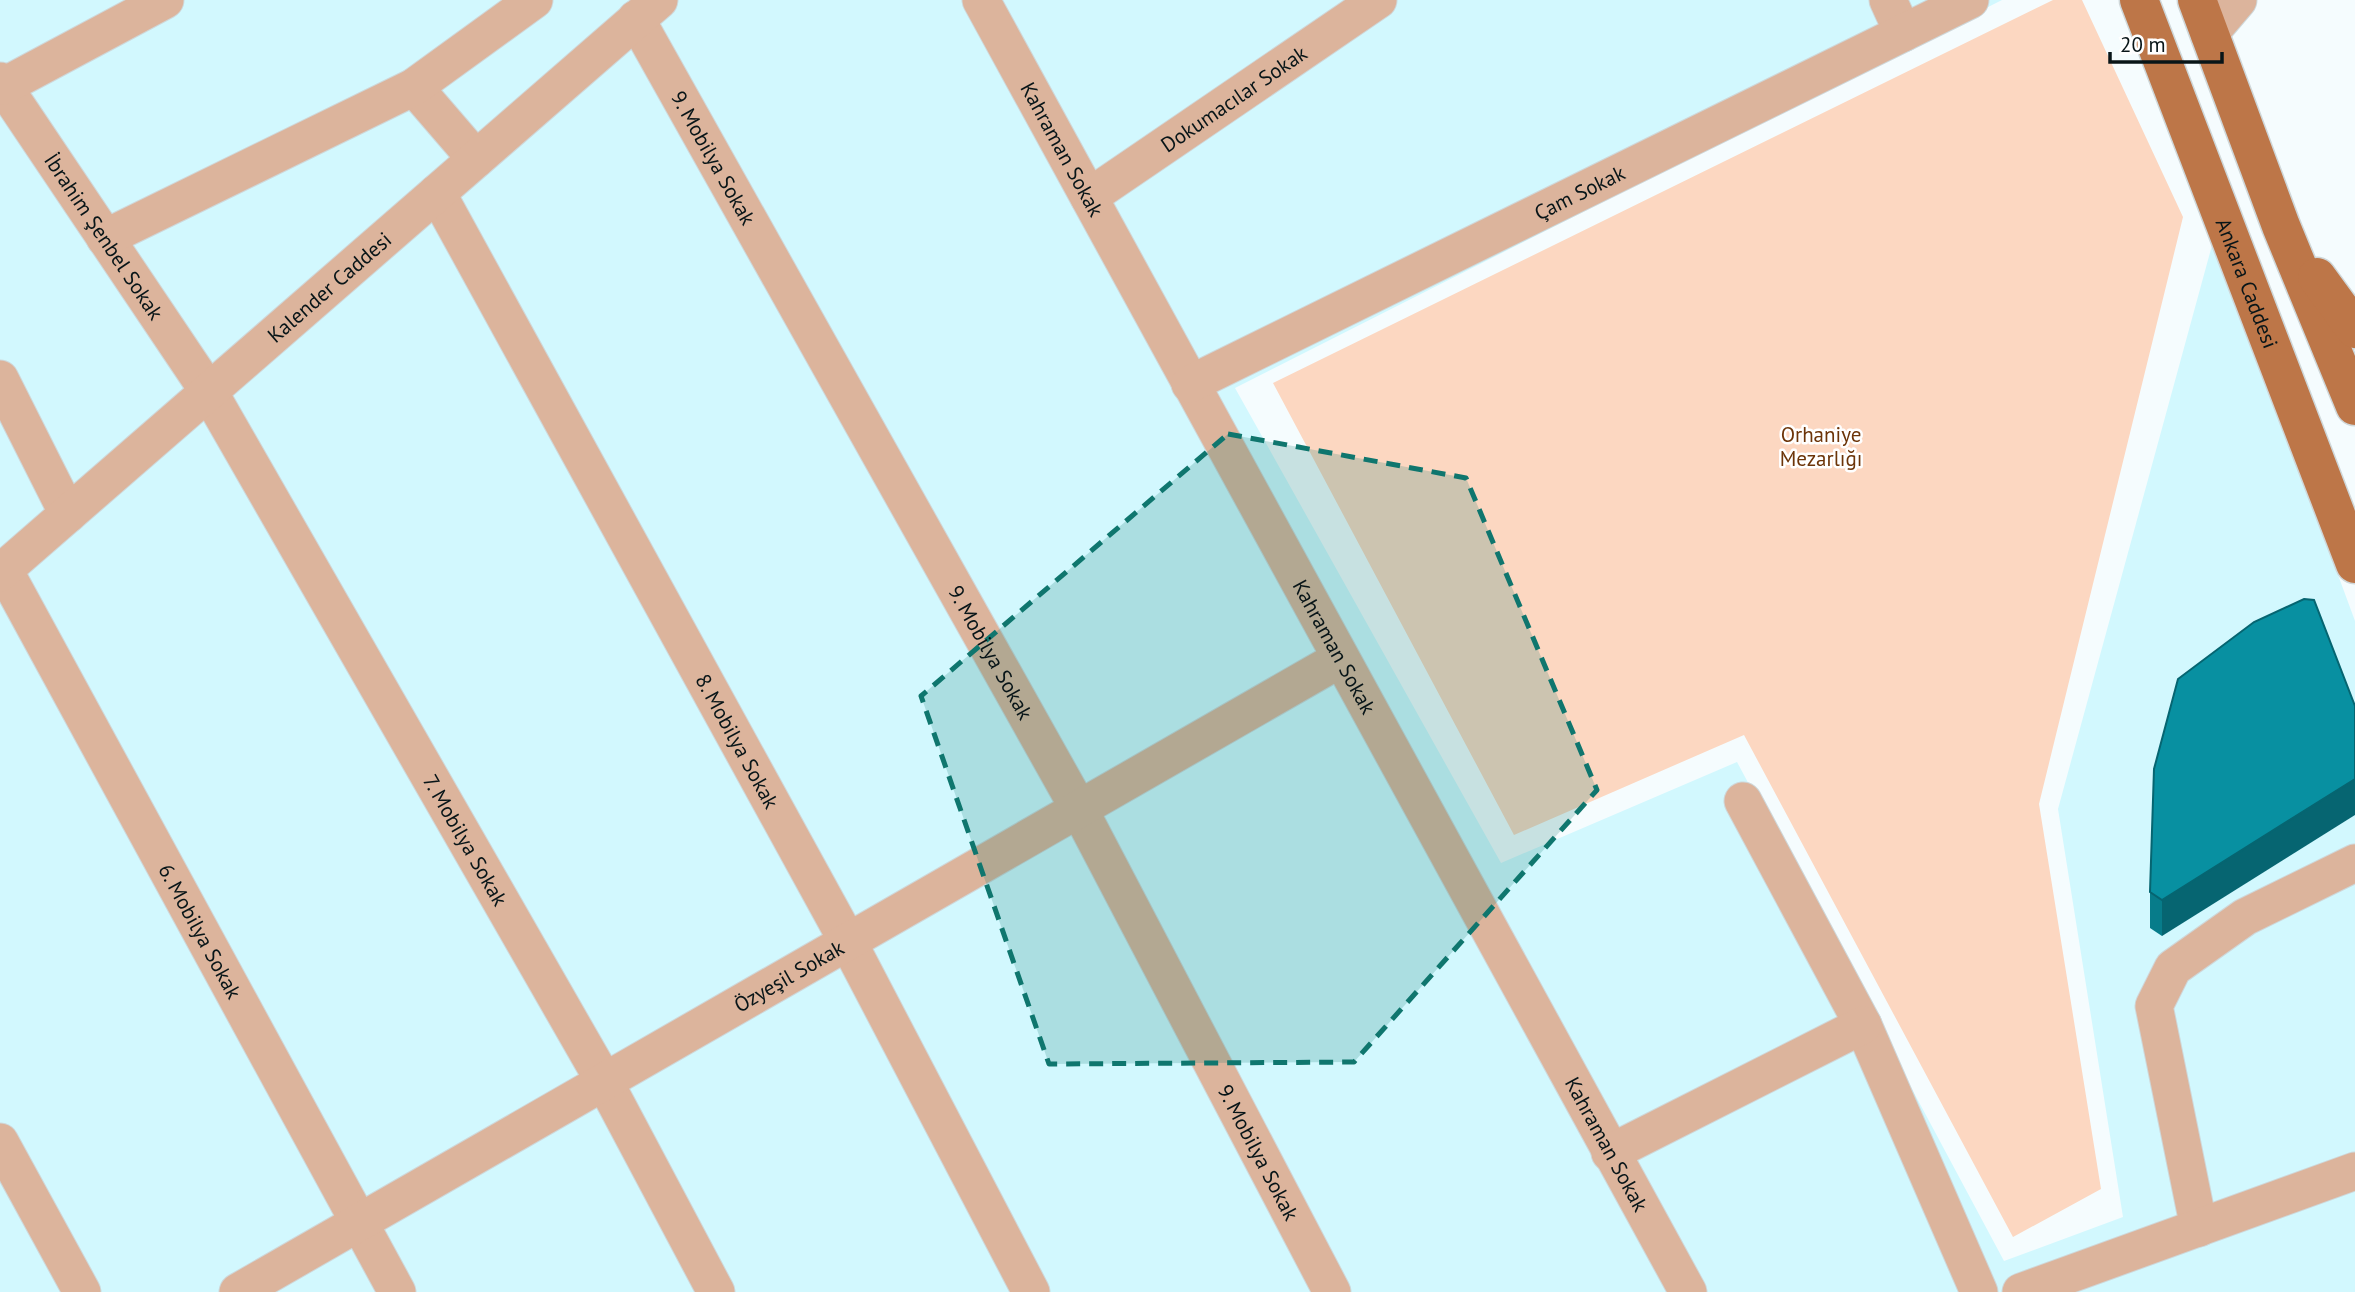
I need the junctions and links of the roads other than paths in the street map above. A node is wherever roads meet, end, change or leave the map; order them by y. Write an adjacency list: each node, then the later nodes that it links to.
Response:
1 (165, 0): 12 (street)
2 (534, 0): 13 (street)
3 (1378, 0): 16 (street, Dokumacılar Sokak)
4 (1888, 0): 11 (street)
5 (1970, 0): 11 (street, Çam Sokak)
6 (2139, 0): 25 (main road, Ankara Caddesi)
7 (2238, 0): 10 (street)
8 (987, 3): 16 (street, Kahraman Sokak)
9 (648, 10): 14 (street, Kalender Caddesi); 29 (street, 9. Mobilya Sokak)
10 (2203, 17): 17 (main road)
11 (1903, 33): 21 (street, Çam Sokak)
12 (2, 84): 18 (street, İbrahim Şenbel Sokak)
13 (414, 87): 14 (street); 18 (street)
14 (476, 159): 15 (street, Kalender Caddesi)
15 (437, 193): 22 (street, Kalender Caddesi); 31 (street, 8. Mobilya Sokak)
16 (1089, 197): 21 (street, Kahraman Sokak)
17 (2281, 226): 19 (main road); 23 (main road)
18 (105, 238): 22 (street, İbrahim Şenbel Sokak)
19 (2355, 329)
20 (0, 379): 24 (street)
21 (1190, 384): 27 (street, Kahraman Sokak)
22 (209, 392): 24 (street, Kalender Caddesi); 33 (street, 7. Mobilya Sokak)
23 (2355, 406)
24 (68, 514): 26 (street, Kalender Caddesi)
25 (2355, 564)
26 (2, 571): 37 (street, 6. Mobilya Sokak)
27 (1340, 659): 29 (street, Özyeşil Sokak); 35 (street, Kahraman Sokak)
28 (1742, 801): 32 (street)
29 (1079, 809): 31 (street, Özyeşil Sokak); 44 (street, 9. Mobilya Sokak)
30 (2355, 863): 38 (street)
31 (848, 942): 33 (street, Özyeşil Sokak); 43 (street, 8. Mobilya Sokak)
32 (1863, 1025): 35 (street); 46 (street)
33 (604, 1081): 37 (street, Özyeşil Sokak); 42 (street, 7. Mobilya Sokak)
34 (0, 1142): 39 (street)
35 (1610, 1153): 45 (street, Kahraman Sokak)
36 (2355, 1171): 38 (street)
37 (360, 1223): 40 (street, Özyeşil Sokak); 41 (street, 6. Mobilya Sokak)
38 (2199, 1228): 47 (street)
39 (82, 1292)
40 (238, 1292)
41 (397, 1292)
42 (716, 1292)
43 (1031, 1292)
44 (1332, 1292)
45 (1688, 1292)
46 (1979, 1292)
47 (2021, 1292)

